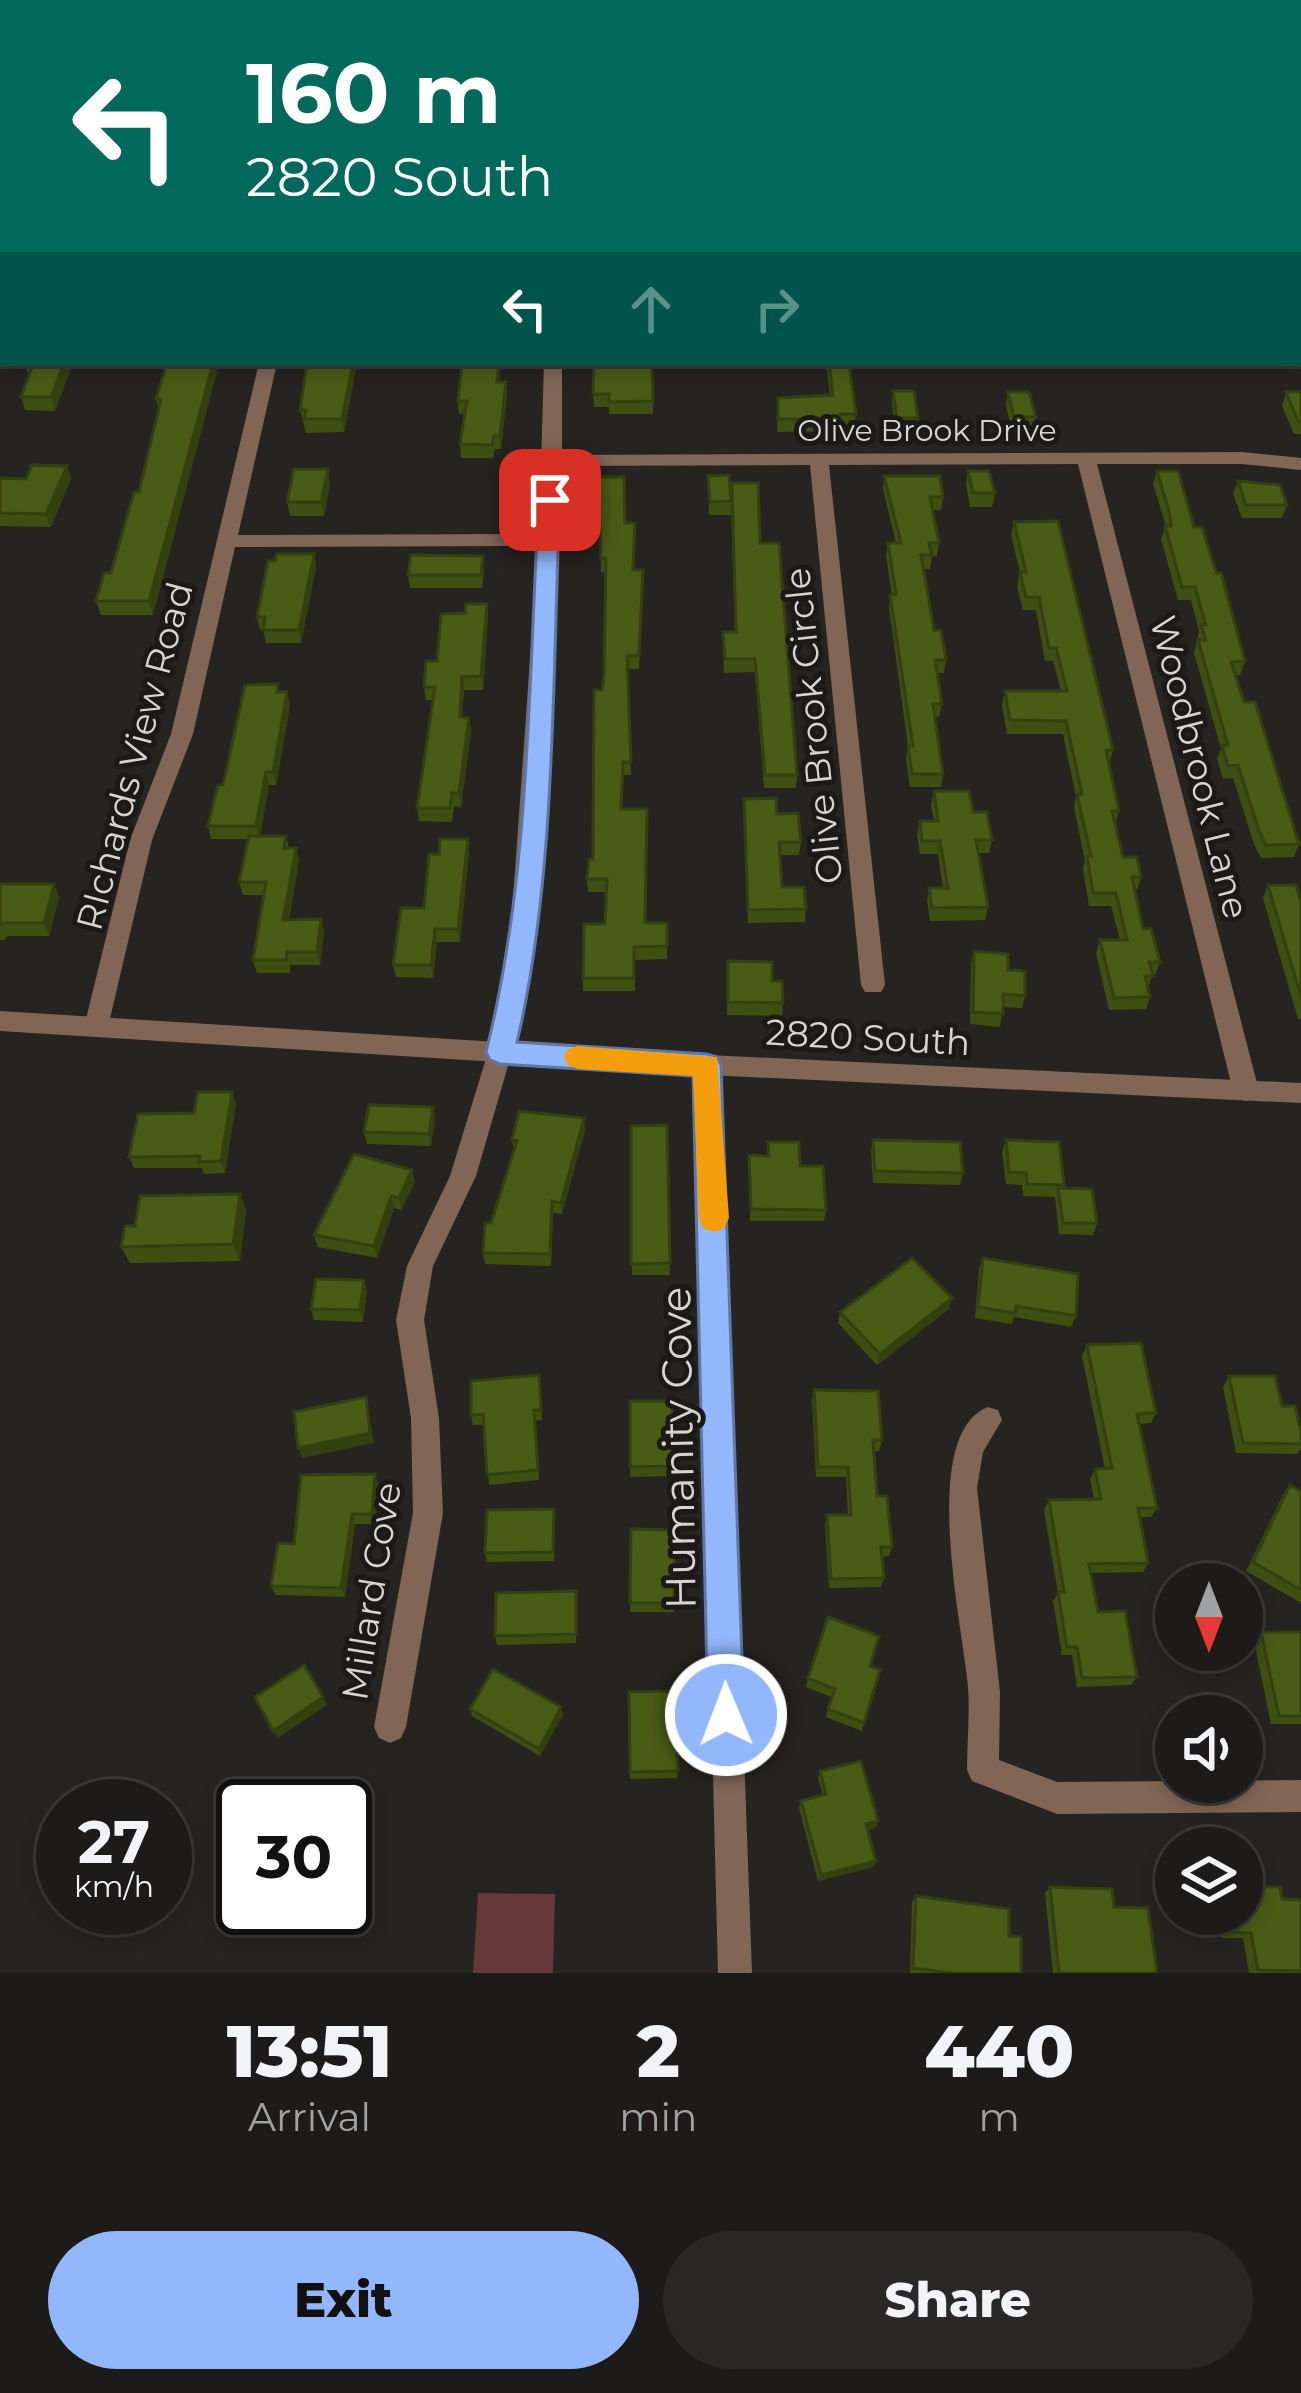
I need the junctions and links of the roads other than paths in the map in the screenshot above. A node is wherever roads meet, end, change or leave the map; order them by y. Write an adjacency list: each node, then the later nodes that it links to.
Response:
1 (267, 366): 8 (street, RIchards View Road)
2 (553, 366): 4 (street, Millard Cove)
3 (1086, 459): 5 (street, Olive Brook Drive); 6 (street, Olive Brook Drive); 14 (street, Woodbrook Lane)
4 (553, 461): 5 (street, Olive Brook Drive); 7 (street, Millard Cove)
5 (819, 461): 9 (street, Olive Brook Circle)
6 (1301, 464)
7 (547, 540): 8 (street); 12 (street, Millard Cove)
8 (226, 541): 11 (street, RIchards View Road)
9 (873, 985)
10 (0, 1022): 11 (street, 2820 South)
11 (96, 1027): 12 (street, 2820 South)
12 (500, 1052): 13 (street, 2820 South); 17 (street, Millard Cove)
13 (707, 1065): 14 (street, 2820 South); 19 (street, Humanity Cove)
14 (1246, 1091): 15 (street, 2820 South)
15 (1301, 1093)
16 (988, 1420): 18 (street)
17 (390, 1727)
18 (1301, 1796)
19 (735, 1973)

